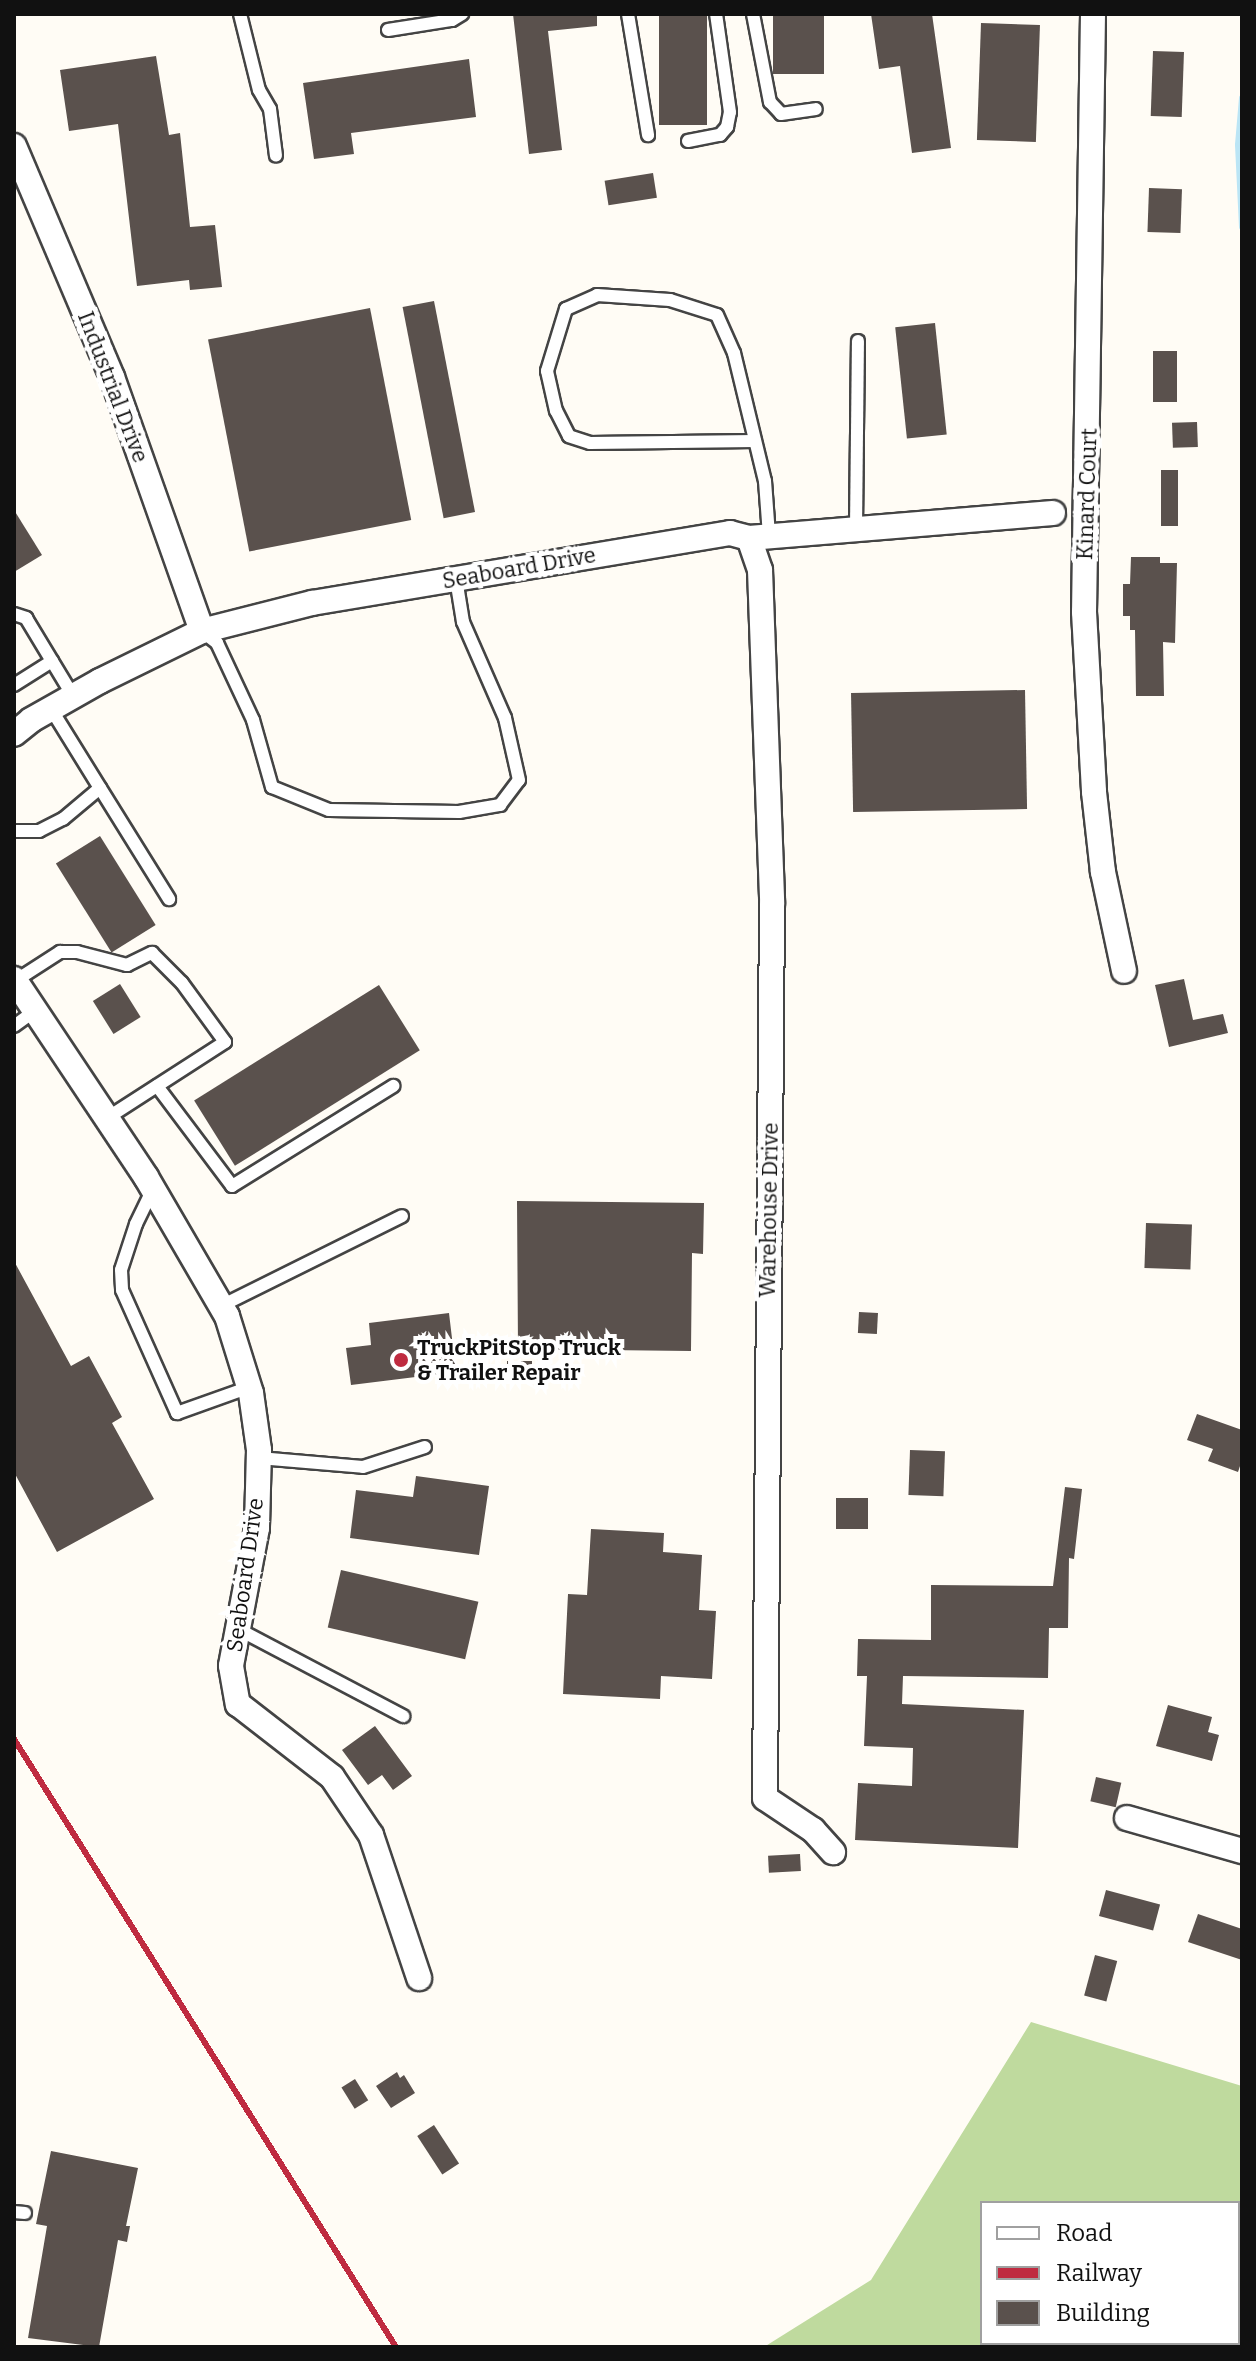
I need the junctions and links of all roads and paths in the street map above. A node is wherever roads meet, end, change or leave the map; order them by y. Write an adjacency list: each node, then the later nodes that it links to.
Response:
1 (240, 14): 12 (lane)
2 (462, 14): 7 (lane)
3 (628, 14): 9 (lane)
4 (716, 14): 10 (lane)
5 (753, 14): 8 (lane)
6 (1093, 14): 29 (street, Kinard Court)
7 (388, 30)
8 (816, 109)
9 (648, 135)
10 (688, 141)
11 (14, 146): 20 (street, Industrial Drive)
12 (276, 156)
13 (858, 341): 16 (lane)
14 (755, 441): 14 (lane); 17 (lane)
15 (1053, 513): 16 (street, Seaboard Drive)
16 (856, 528): 17 (street, Seaboard Drive)
17 (759, 537): 18 (street, Seaboard Drive); 46 (street, Warehouse Drive)
18 (456, 579): 20 (street, Seaboard Drive); 20 (lane)
19 (14, 614): 21 (lane)
20 (202, 631): 23 (street, Seaboard Drive)
21 (52, 661): 22 (lane); 23 (lane)
22 (14, 685)
23 (73, 696): 24 (street, Seaboard Drive)
24 (51, 709): 25 (street, Seaboard Drive); 26 (lane)
25 (14, 734)
26 (100, 788): 27 (lane); 28 (lane)
27 (14, 831)
28 (169, 899)
29 (1124, 971)
30 (15, 980): 31 (street, Seaboard Drive); 33 (lane)
31 (35, 1011): 32 (lane); 35 (street, Seaboard Drive)
32 (14, 1026)
33 (157, 1086): 34 (lane); 35 (lane)
34 (393, 1086)
35 (107, 1118): 36 (street, Seaboard Drive)
36 (153, 1189): 38 (street, Seaboard Drive); 39 (lane)
37 (402, 1216): 38 (lane)
38 (221, 1306): 39 (street, Seaboard Drive)
39 (250, 1387): 41 (street, Seaboard Drive)
40 (425, 1447): 41 (lane)
41 (259, 1458): 42 (street, Seaboard Drive)
42 (238, 1629): 43 (lane); 47 (street, Seaboard Drive)
43 (403, 1716)
44 (1127, 1818): 45 (street)
45 (1242, 1851)
46 (833, 1852)
47 (419, 1978)

